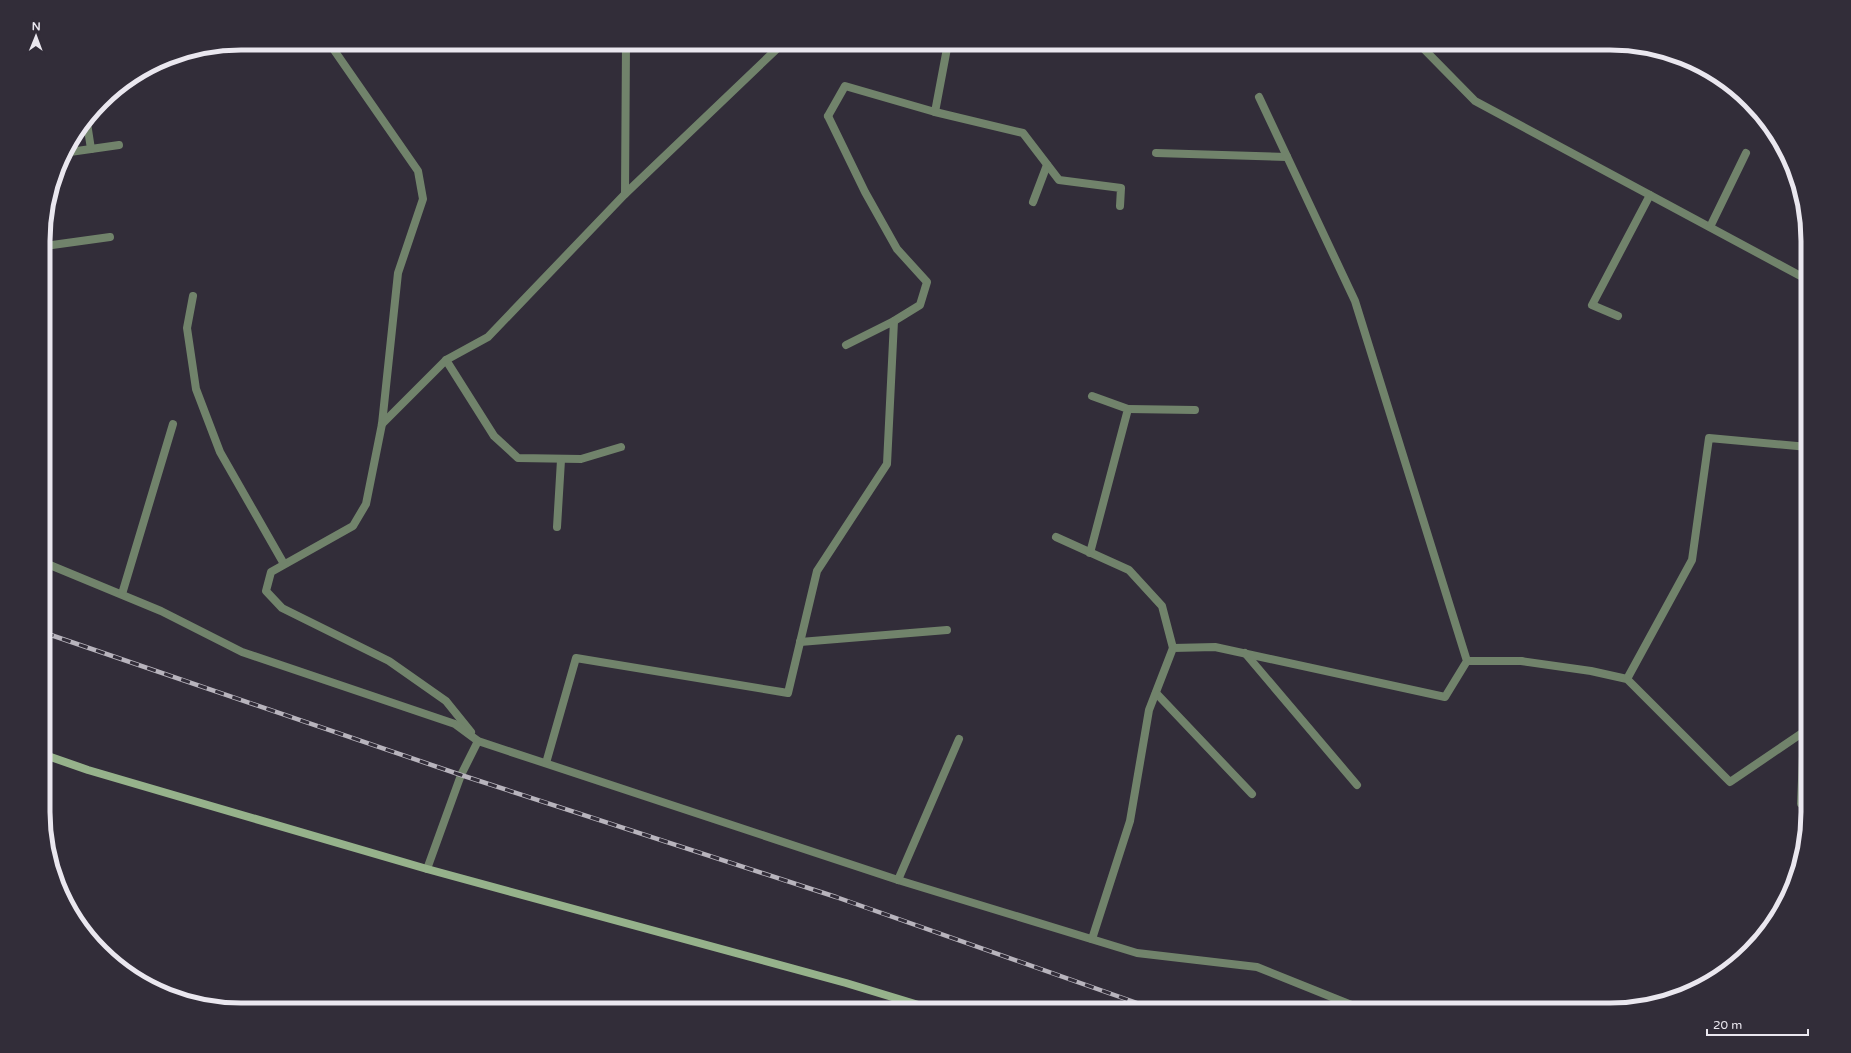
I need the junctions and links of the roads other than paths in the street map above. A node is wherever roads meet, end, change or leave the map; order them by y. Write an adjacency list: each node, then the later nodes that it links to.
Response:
1 (334, 50): 33 (street)
2 (626, 50): 16 (street)
3 (776, 50): 16 (street)
4 (947, 50): 7 (street)
5 (1425, 50): 17 (street)
6 (1260, 98): 14 (street)
7 (935, 112): 15 (street); 26 (street)
8 (87, 127): 10 (street)
9 (118, 144): 10 (street)
10 (90, 149): 11 (street)
11 (72, 152)
12 (1156, 153): 14 (street)
13 (1746, 153): 20 (street)
14 (1287, 157): 47 (street)
15 (1047, 165): 18 (street); 19 (street)
16 (625, 194): 28 (street)
17 (1650, 196): 20 (street); 25 (street)
18 (1033, 202)
19 (1120, 206)
20 (1710, 227): 23 (street)
21 (110, 237): 22 (street)
22 (50, 245)
23 (1801, 276)
24 (192, 296): 40 (street)
25 (1618, 316)
26 (894, 321): 27 (street); 44 (street)
27 (846, 345)
28 (446, 360): 33 (street); 36 (street)
29 (1092, 396): 30 (street)
30 (1128, 409): 31 (street); 39 (street)
31 (1195, 410)
32 (173, 424): 42 (street)
33 (382, 424): 40 (street)
34 (621, 446): 36 (street)
35 (1801, 446): 48 (street)
36 (561, 460): 37 (street)
37 (557, 527)
38 (1056, 537): 39 (street)
39 (1090, 553): 45 (street)
40 (284, 564): 52 (street)
41 (50, 565): 42 (street)
42 (122, 594): 52 (street)
43 (947, 630): 44 (street)
44 (800, 642): 54 (street)
45 (1173, 648): 46 (street); 49 (street)
46 (1245, 653): 47 (street); 55 (street)
47 (1467, 660): 48 (street)
48 (1627, 678): 50 (street)
49 (1156, 693): 56 (street); 59 (street)
50 (1801, 733)
51 (959, 740): 58 (street)
52 (478, 741): 54 (street); 57 (street)
53 (50, 757): 57 (street)
54 (546, 763): 58 (street)
55 (1357, 785)
56 (1252, 794)
57 (427, 869): 60 (street)
58 (898, 880): 59 (street)
59 (1092, 939): 61 (street)
60 (911, 1003)
61 (1347, 1003)

